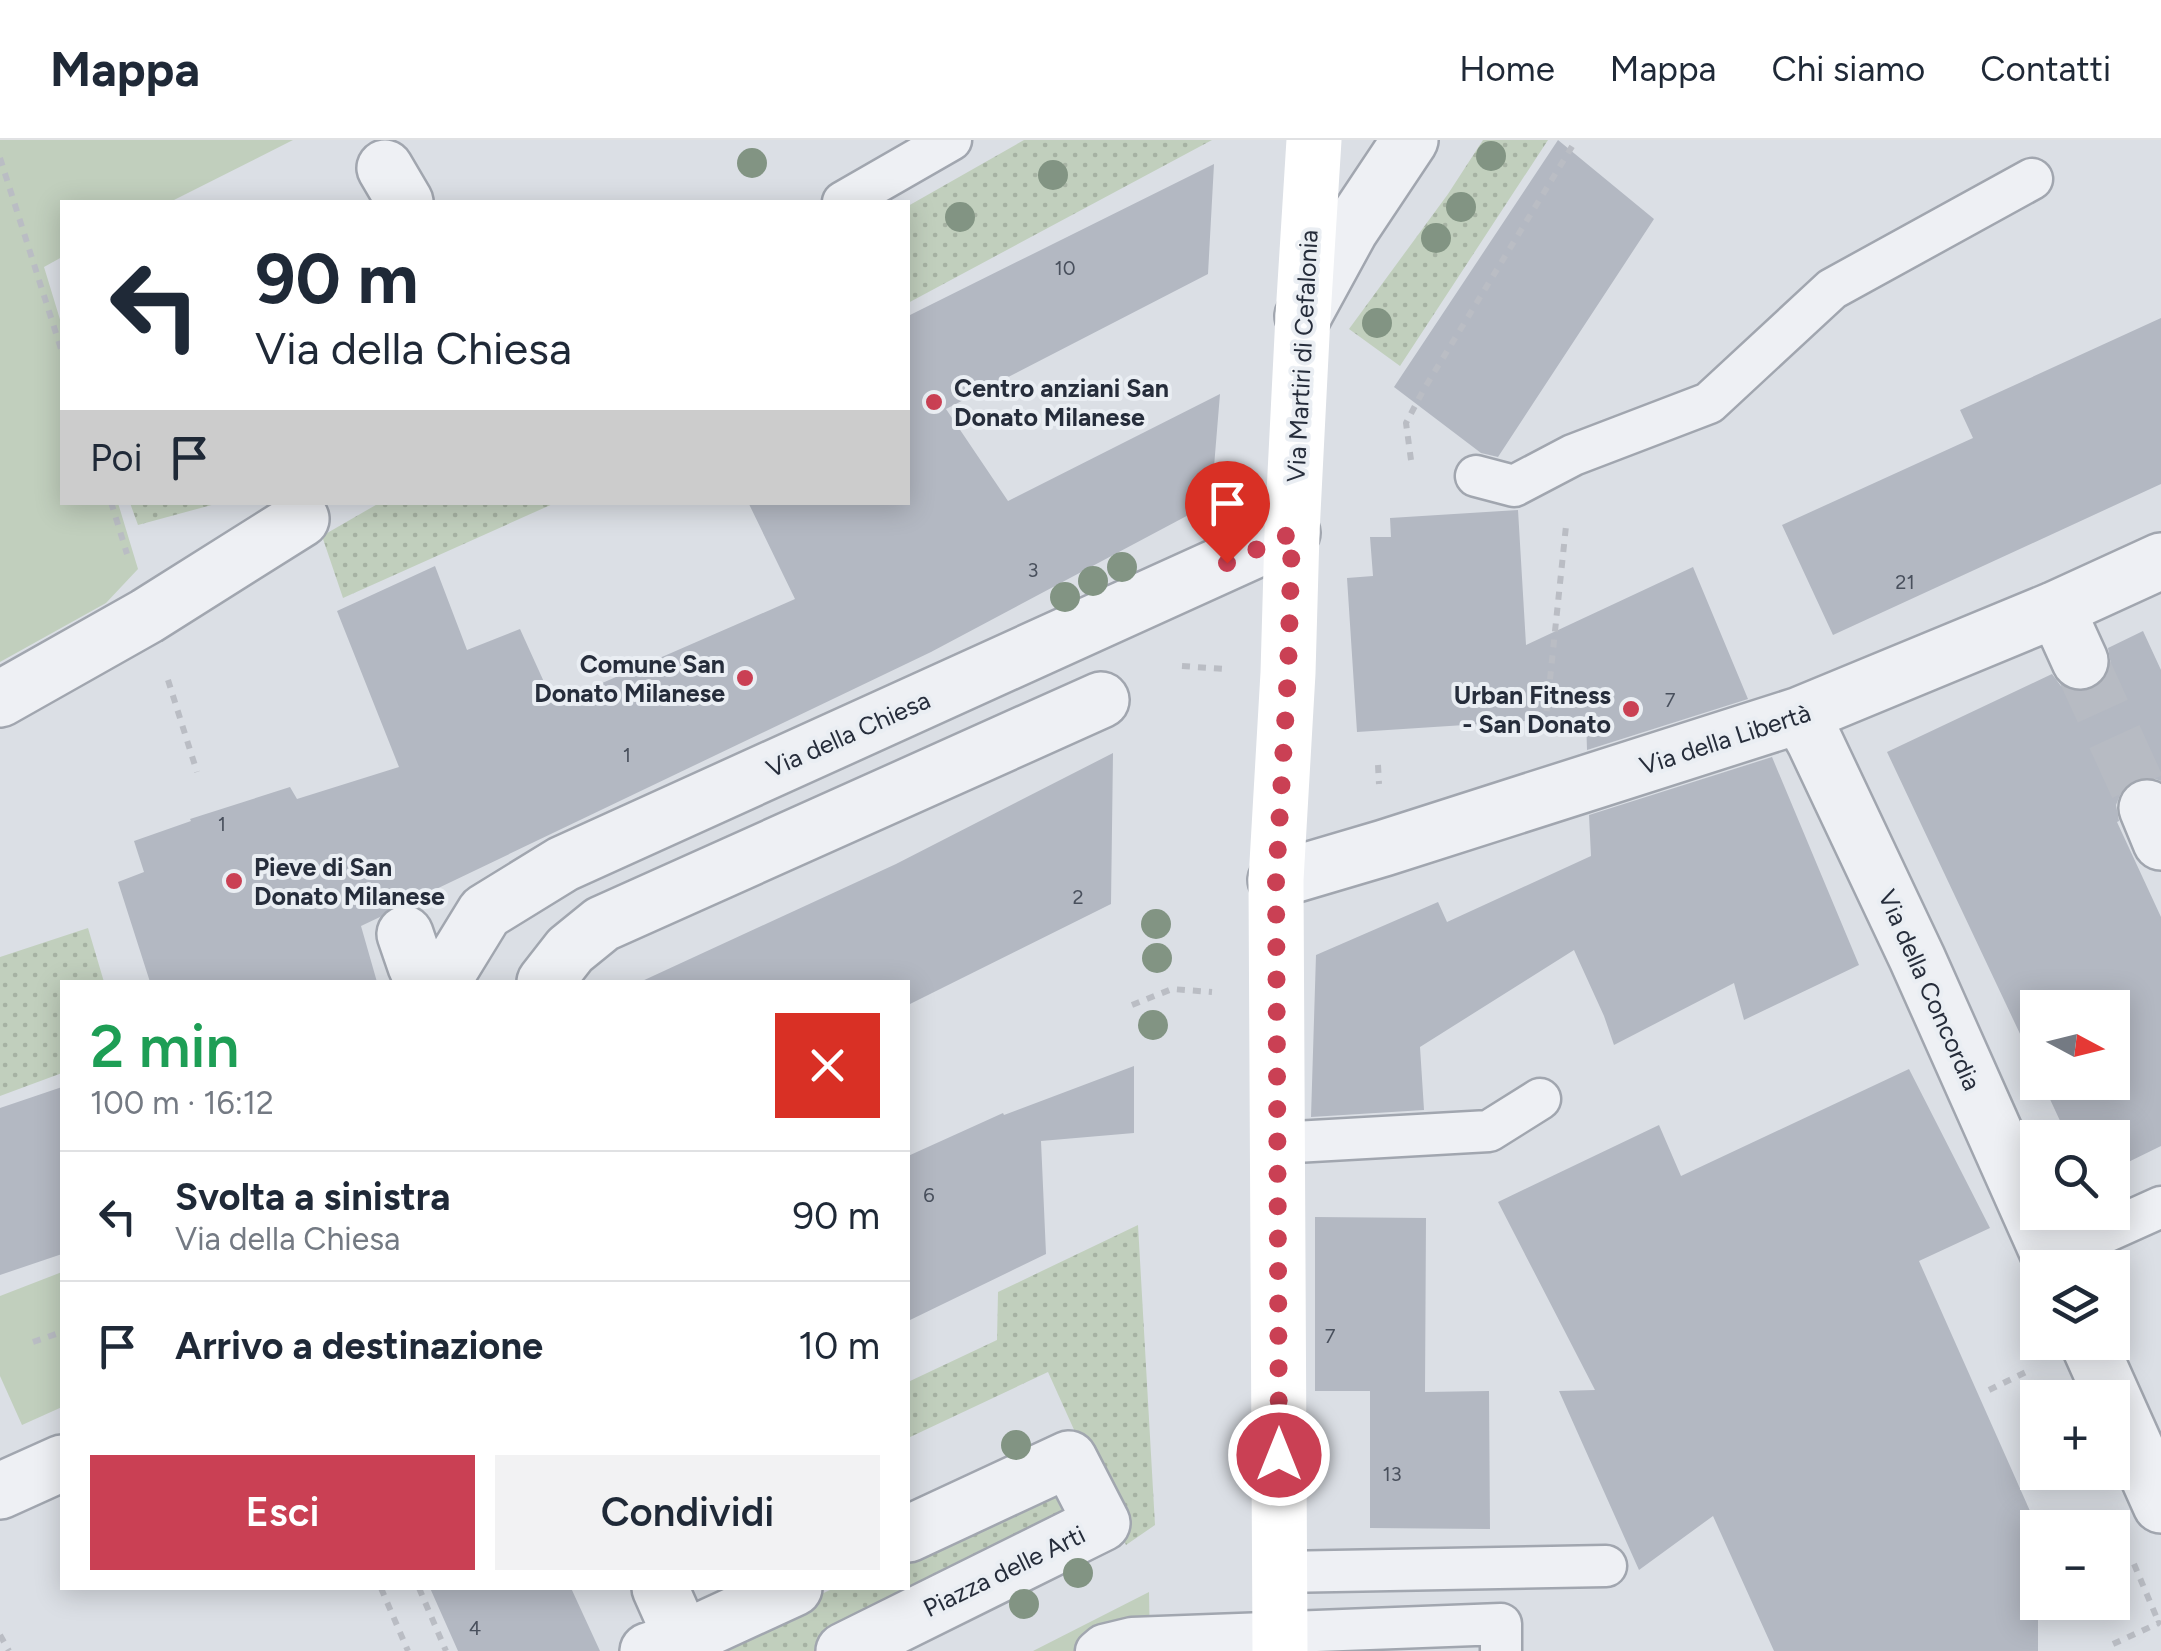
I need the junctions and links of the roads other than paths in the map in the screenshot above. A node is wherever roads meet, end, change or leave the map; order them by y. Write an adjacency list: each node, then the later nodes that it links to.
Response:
1 (951, 140): 5 (lane)
2 (1314, 140): 6 (street, Via Martiri di Cefalonia)
3 (1410, 140): 6 (street)
4 (2032, 179): 7 (lane)
5 (846, 200)
6 (1303, 316): 9 (street, Via Martiri di Cefalonia)
7 (1476, 476)
8 (315, 511): 13 (street)
9 (1292, 533): 16 (street, Via Martiri di Cefalonia); 19 (street, Via della Chiesa)
10 (2161, 561): 11 (street, Via della Libertà)
11 (2054, 610): 12 (street); 15 (street, Via della Libertà)
12 (2080, 661)
13 (0, 699)
14 (1101, 700): 20 (street)
15 (1800, 716): 16 (street, Via della Libertà); 24 (street, Via della Concordia)
16 (1276, 880): 22 (street, Via Martiri di Cefalonia)
17 (404, 934): 18 (street)
18 (439, 980)
19 (443, 980)
20 (547, 980)
21 (1540, 1099): 22 (lane)
22 (1277, 1143): 32 (street, Via Martiri di Cefalonia)
23 (2161, 1207): 25 (lane)
24 (2048, 1250)
25 (2077, 1250)
26 (2096, 1360): 29 (street)
27 (60, 1464): 28 (street)
28 (0, 1491)
29 (2161, 1504)
30 (910, 1533): 37 (street, Piazza delle Arti)
31 (1606, 1566): 32 (lane)
32 (1280, 1572): 35 (street, Via Martiri di Cefalonia)
33 (660, 1590): 36 (street)
34 (790, 1590): 36 (street)
35 (1280, 1642): 38 (lane); 39 (lane)
36 (673, 1647)
37 (844, 1651)
38 (1096, 1651)
39 (1501, 1651)

